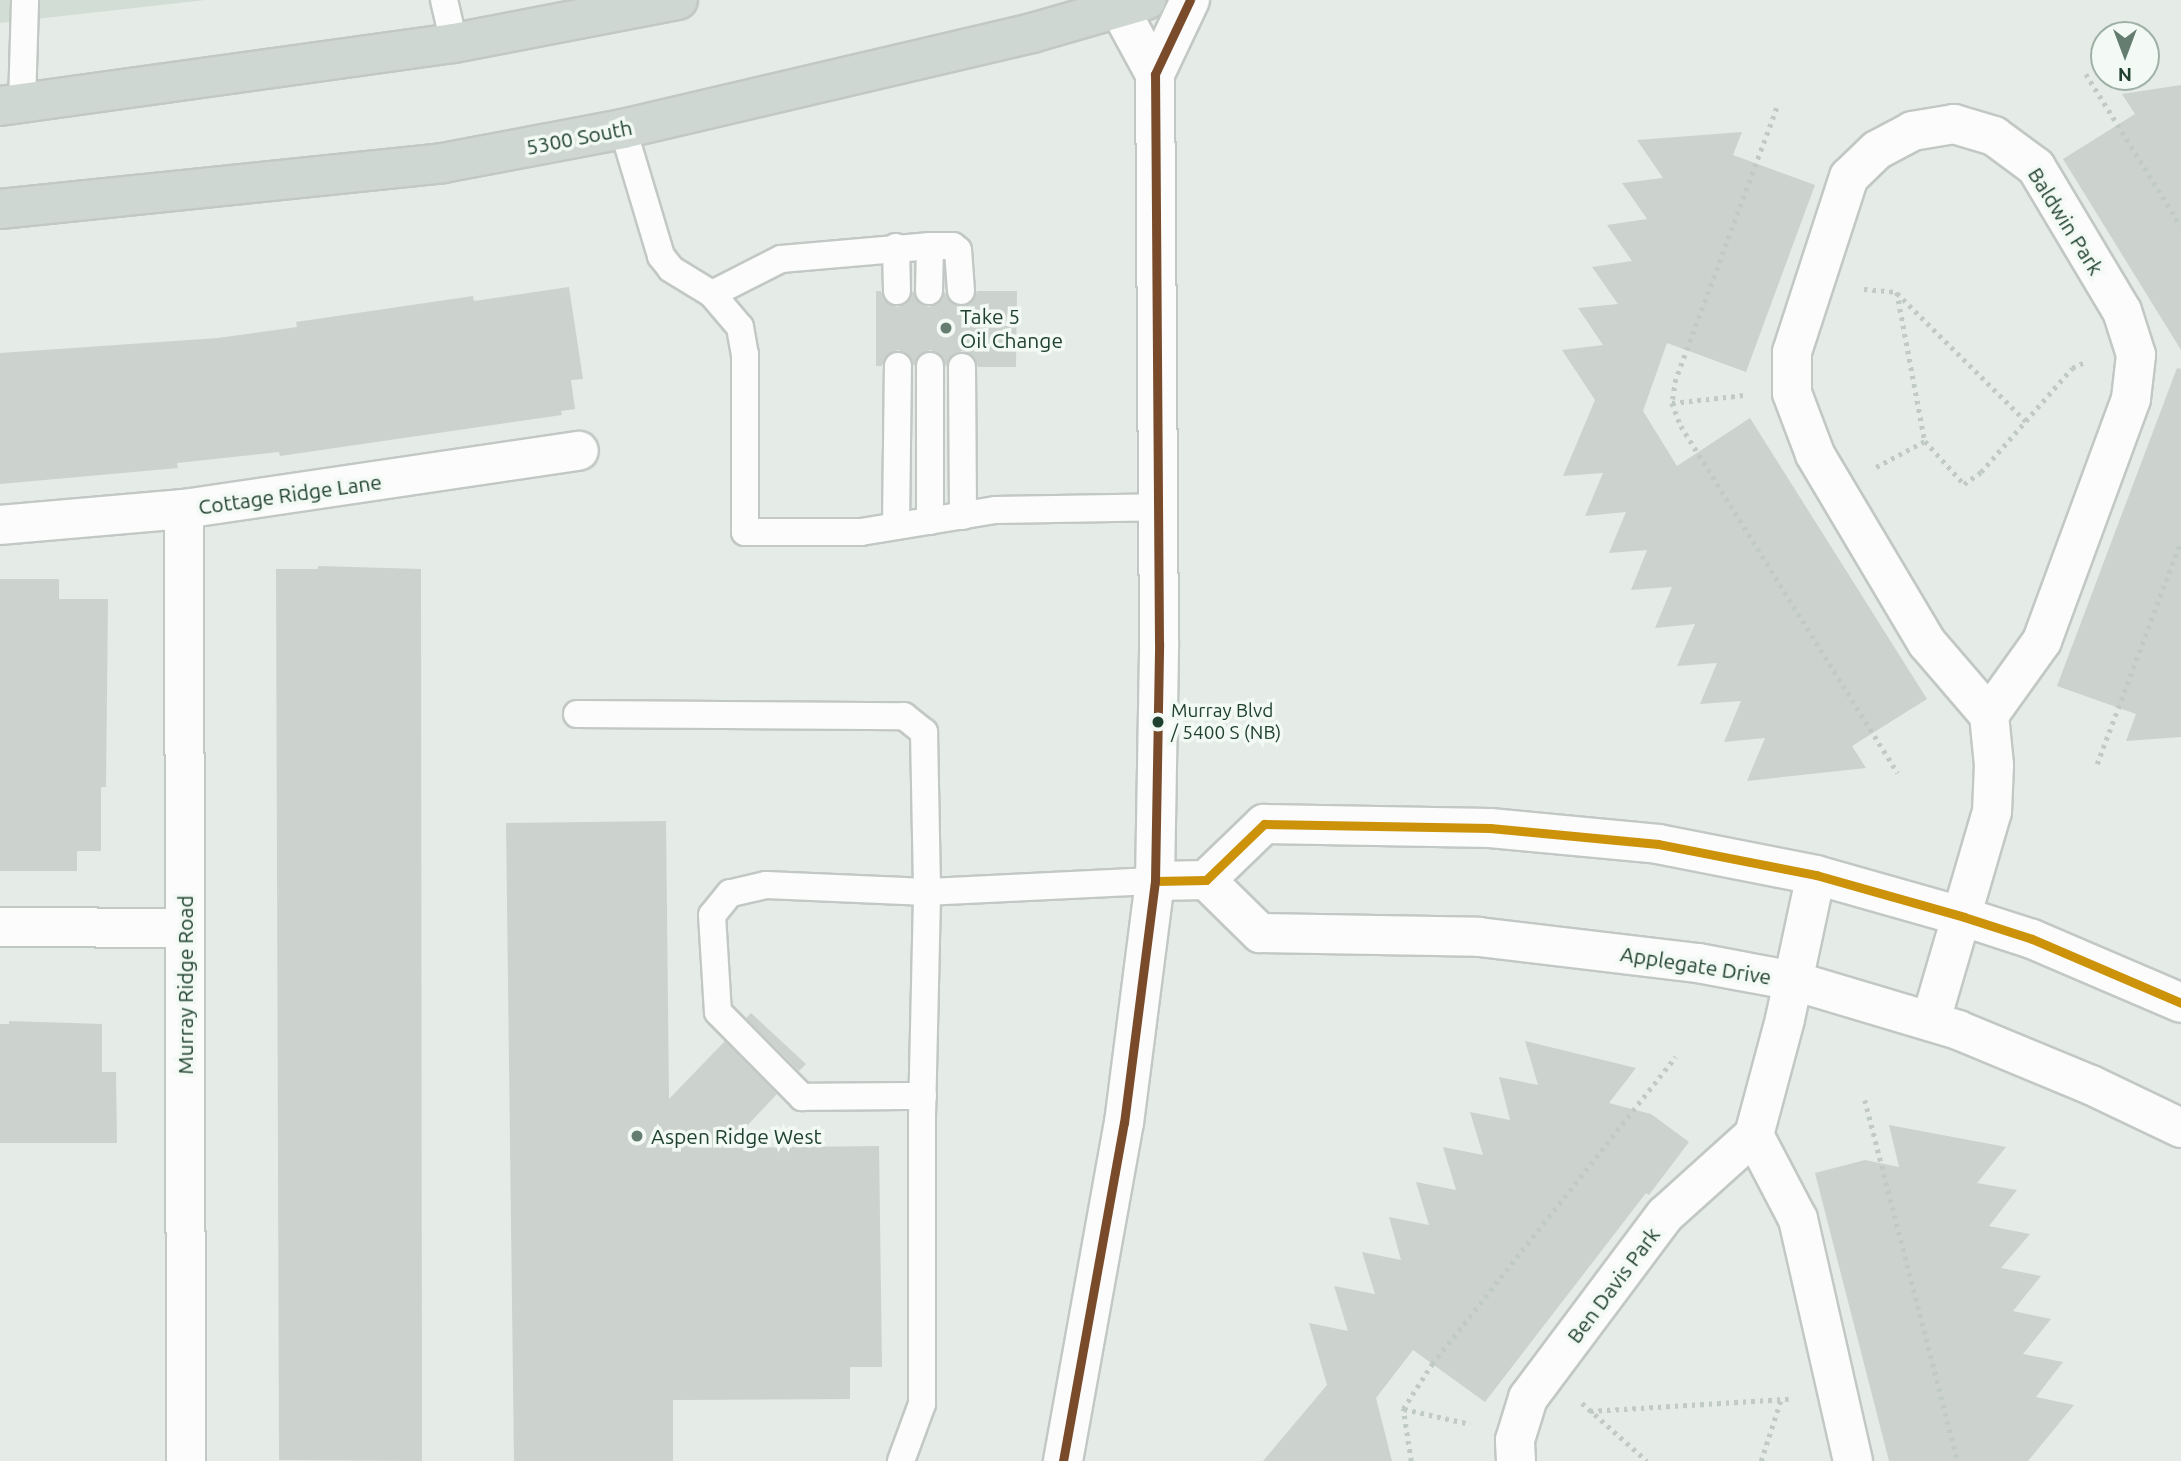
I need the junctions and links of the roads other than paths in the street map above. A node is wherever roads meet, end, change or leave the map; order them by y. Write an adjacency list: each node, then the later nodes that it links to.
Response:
1 (25, 0): 8 (lane)
2 (444, 0): 6 (lane)
3 (678, 0): 6 (main road)
4 (1191, 0): 7 (street)
5 (1128, 3): 7 (street); 9 (main road, 5300 South)
6 (454, 43): 8 (main road)
7 (1155, 74): 21 (street)
8 (11, 105)
9 (623, 129): 10 (main road, 5300 South); 16 (lane)
10 (0, 209)
11 (930, 246): 12 (lane); 14 (lane); 15 (lane)
12 (897, 247): 13 (lane); 16 (lane)
13 (897, 291)
14 (929, 291)
15 (961, 291)
16 (712, 294): 26 (lane)
17 (898, 366): 26 (lane)
18 (930, 366): 24 (lane)
19 (962, 367): 23 (lane)
20 (579, 451): 22 (street, Cottage Ridge Lane)
21 (1159, 507): 23 (lane); 31 (street)
22 (184, 509): 25 (street, Cottage Ridge Lane); 35 (street, Murray Ridge Road)
23 (963, 516): 24 (lane)
24 (930, 521): 26 (lane)
25 (0, 525)
26 (897, 526)
27 (577, 714): 32 (lane)
28 (1989, 715): 28 (street, Baldwin Park); 33 (street)
29 (1816, 875): 30 (street); 33 (street); 36 (street)
30 (1206, 880): 31 (street); 36 (street, Applegate Drive)
31 (1155, 881): 32 (lane); 44 (street)
32 (927, 892): 39 (lane); 39 (lane)
33 (1964, 917): 37 (street); 38 (street)
34 (0, 927): 35 (street)
35 (185, 928): 42 (street, Murray Ridge Road)
36 (1794, 981): 38 (street, Applegate Drive); 41 (street)
37 (2181, 1003)
38 (1931, 1020): 40 (street, Applegate Drive)
39 (923, 1096): 43 (lane)
40 (2181, 1128)
41 (1754, 1135): 45 (street, Ben Davis Park); 46 (street)
42 (186, 1461)
43 (901, 1461)
44 (1063, 1461)
45 (1516, 1461)
46 (1853, 1461)

